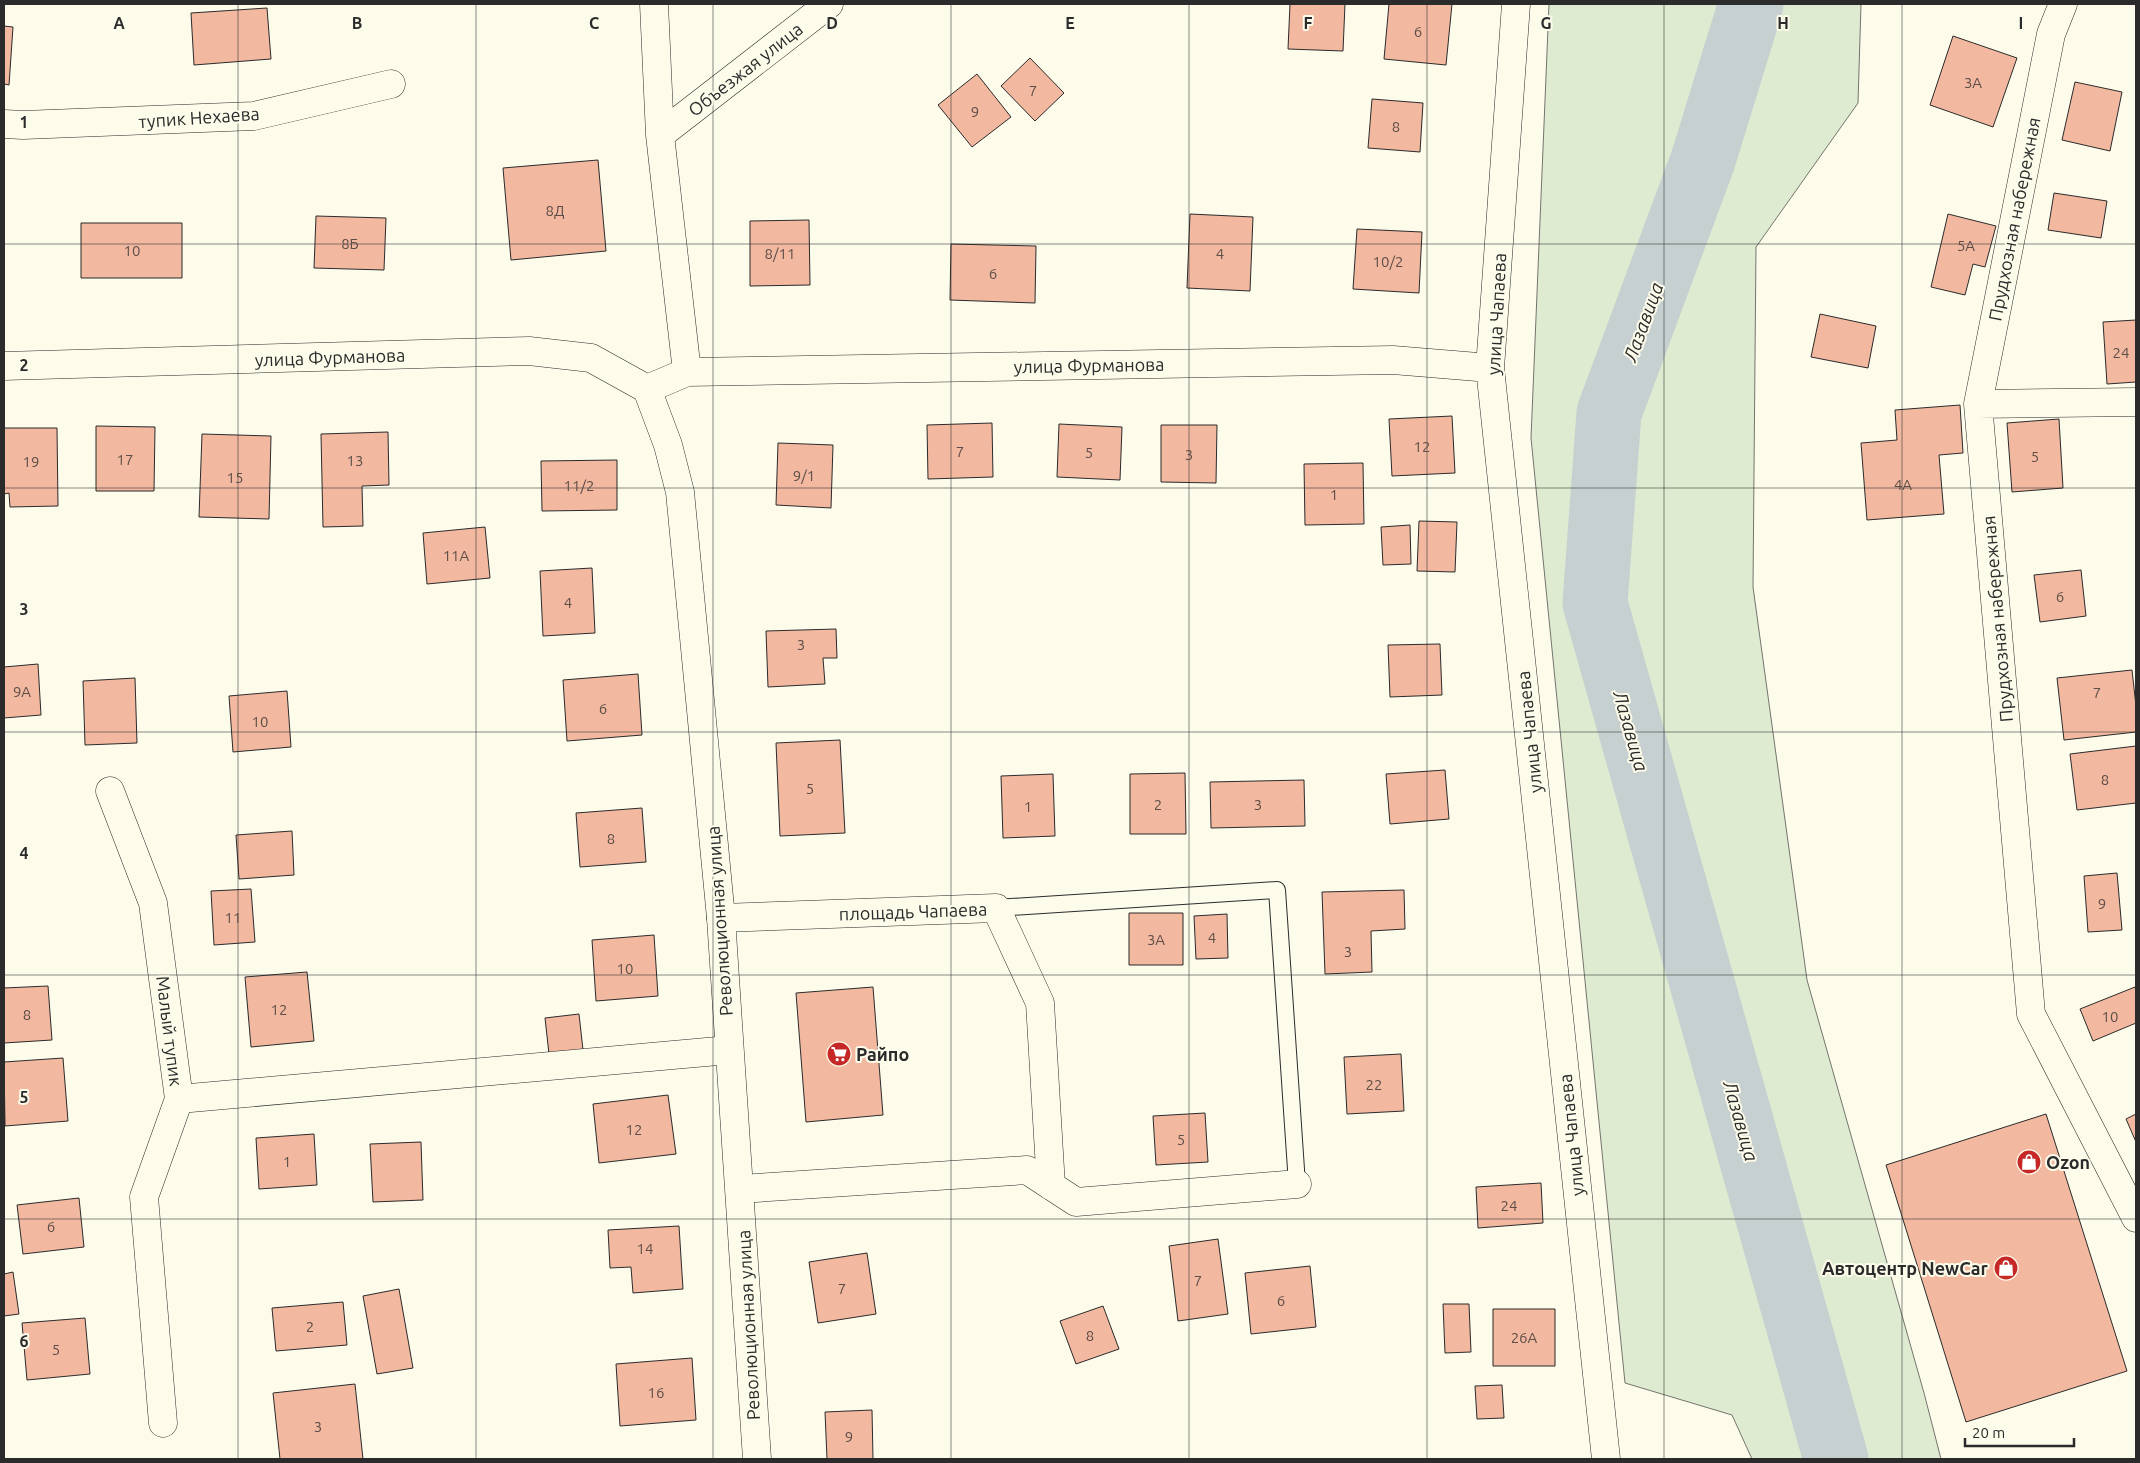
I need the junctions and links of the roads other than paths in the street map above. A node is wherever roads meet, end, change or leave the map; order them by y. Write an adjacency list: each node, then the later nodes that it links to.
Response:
1 (654, 4): 7 (street)
2 (829, 4): 7 (street, Объезжая улица)
3 (1516, 4): 9 (street, улица Чапаева)
4 (2063, 4): 13 (street, Прудхозная набережная)
5 (391, 84): 6 (street, тупик Нехаева)
6 (4, 124)
7 (660, 135): 10 (street)
8 (4, 366): 11 (street, улица Фурманова)
9 (1490, 368): 10 (street, улица Фурманова); 25 (street, улица Чапаева)
10 (687, 372): 11 (street)
11 (647, 389): 16 (street, Революционная улица)
12 (2136, 402): 13 (street)
13 (1978, 404): 22 (street, Прудхозная набережная)
14 (110, 791): 18 (street, Малый тупик)
15 (996, 908): 16 (street, площадь Чапаева); 19 (lane); 20 (street, площадь Чапаева)
16 (721, 918): 17 (street, Революционная улица)
17 (729, 1050): 18 (street); 21 (street, Революционная улица)
18 (179, 1099): 23 (street, Малый тупик)
19 (1297, 1184): 20 (street)
20 (1051, 1186): 21 (street)
21 (740, 1189): 24 (street, Революционная улица)
22 (2136, 1218)
23 (163, 1423)
24 (756, 1459)
25 (1606, 1459)

